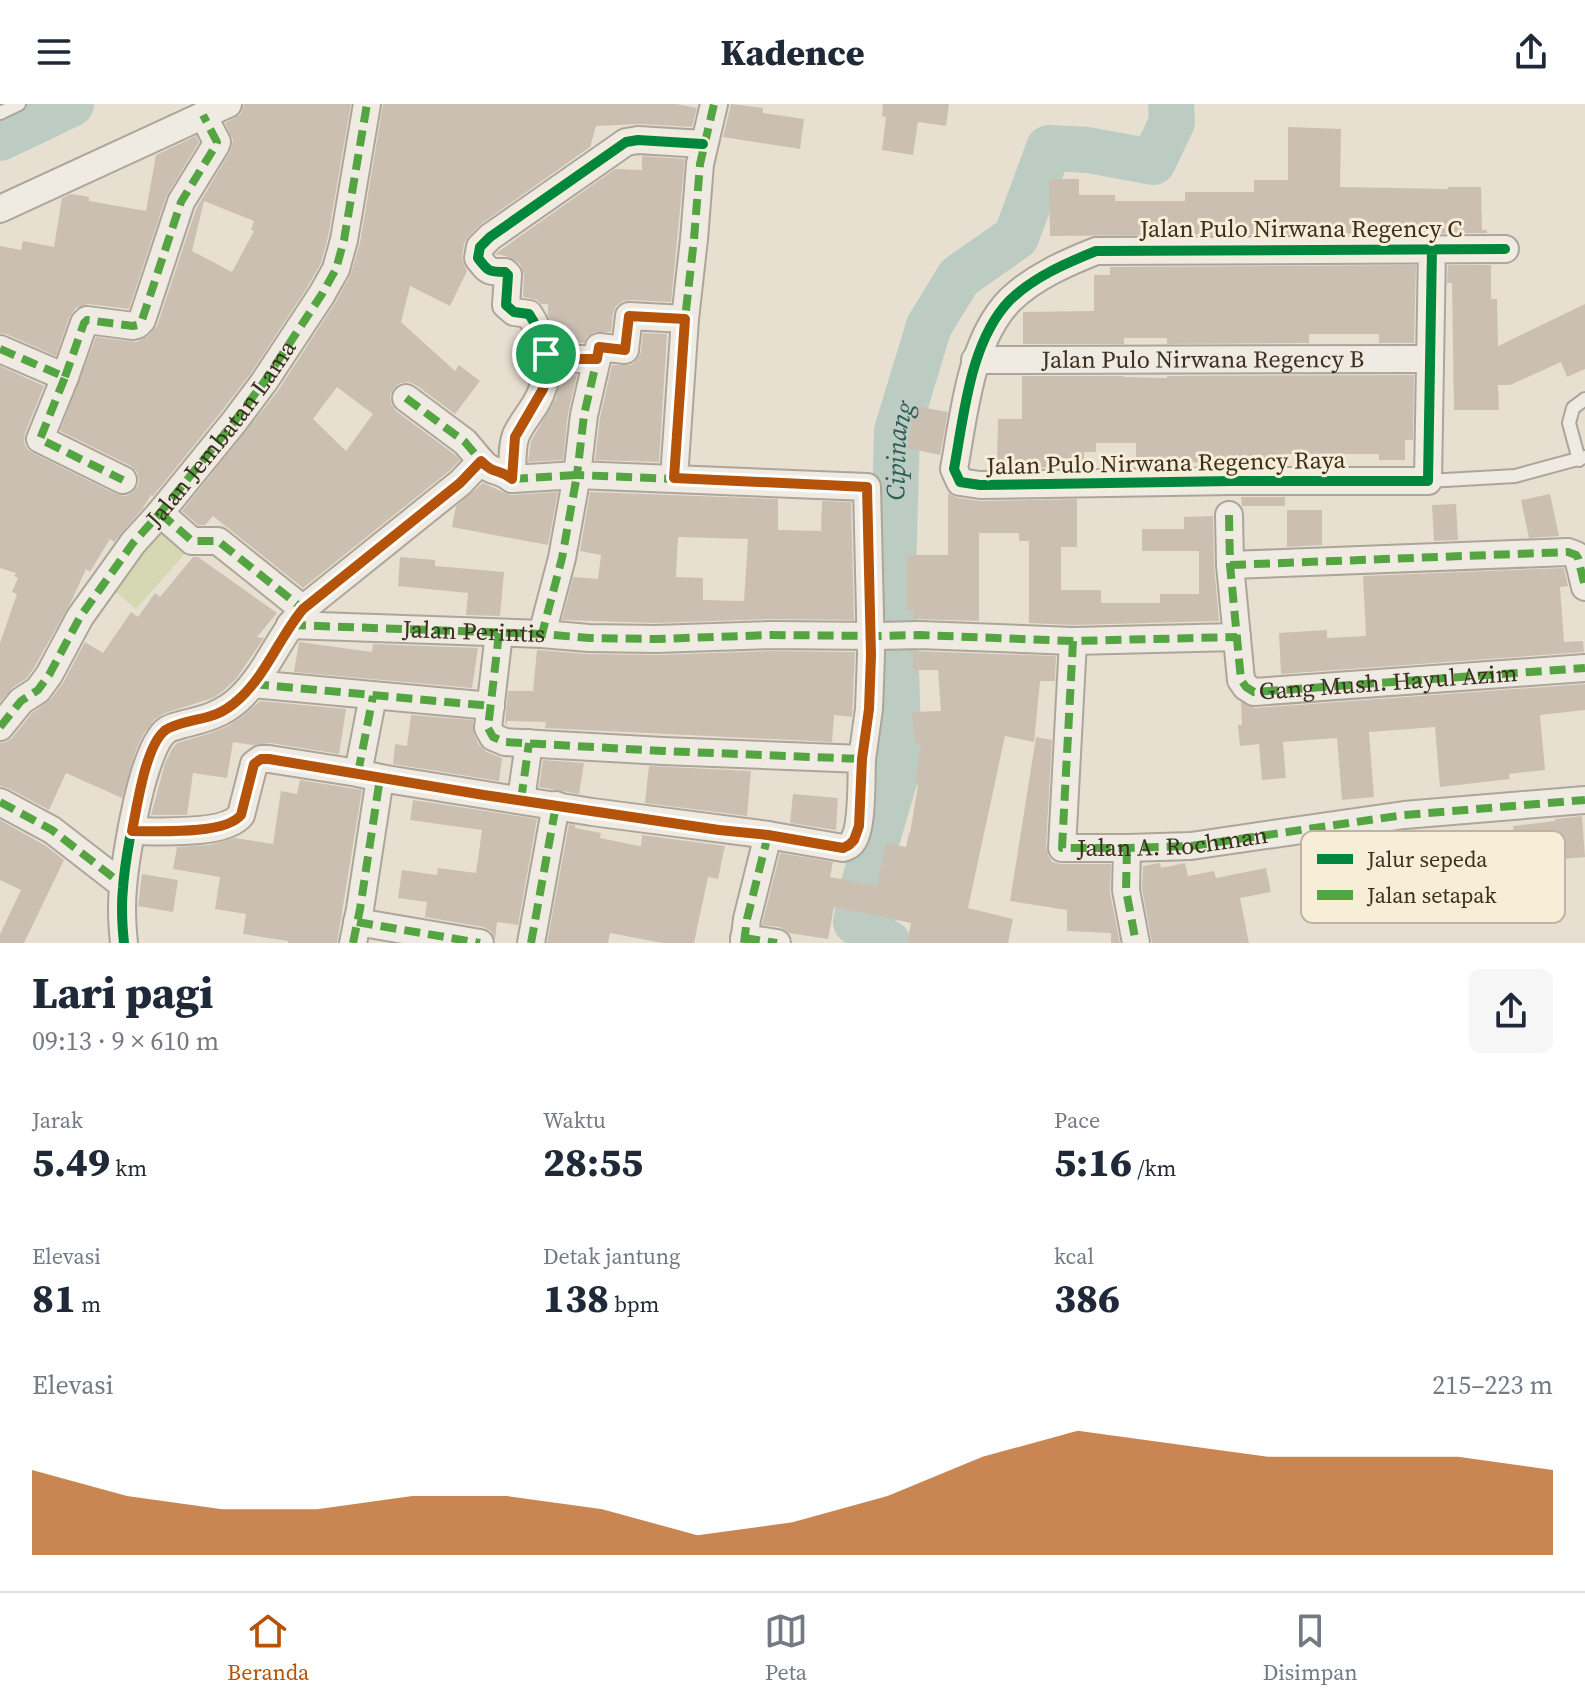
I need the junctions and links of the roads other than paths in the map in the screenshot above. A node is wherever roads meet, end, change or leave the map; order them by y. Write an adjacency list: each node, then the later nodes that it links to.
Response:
1 (19, 104): 5 (lane)
2 (228, 104): 6 (street)
3 (367, 104): 28 (street, Jalan Jembatan Lama)
4 (714, 104): 7 (street)
5 (0, 113)
6 (203, 115): 8 (street); 18 (street)
7 (703, 144): 12 (street); 14 (street)
8 (0, 209)
9 (1432, 248): 10 (street, Jalan Pulo Nirwana Regency C); 11 (street, Jalan Pulo Nirwana Regency C); 16 (street)
10 (1505, 249)
11 (1096, 251): 17 (street, Jalan Pulo Nirwana Regency Raya)
12 (685, 319): 15 (street); 24 (street)
13 (0, 349): 18 (street)
14 (546, 354): 15 (street); 25 (street)
15 (597, 359): 23 (street, Jalan Perintis)
16 (1430, 359): 17 (street, Jalan Pulo Nirwana Regency B); 27 (street)
17 (975, 360): 27 (street, Jalan Pulo Nirwana Regency Raya)
18 (65, 377): 26 (street)
19 (406, 398): 22 (street)
20 (1585, 399): 21 (lane)
21 (1582, 458): 27 (lane, Jalan Pulo Nirwana Regency Raya)
22 (481, 461): 25 (street); 32 (street)
23 (577, 475): 24 (street); 25 (street); 34 (street, Jalan Perintis)
24 (674, 478): 35 (street)
25 (512, 479)
26 (123, 480)
27 (1428, 481)
28 (160, 513): 32 (street); 42 (street, Jalan Jembatan Lama)
29 (1229, 515): 30 (street)
30 (1230, 565): 31 (street); 36 (street)
31 (1582, 575)
32 (297, 617): 33 (street, Jalan Perintis); 39 (street)
33 (499, 633): 34 (street, Jalan Perintis); 41 (street)
34 (542, 634): 35 (street)
35 (874, 636): 37 (street); 44 (street)
36 (1237, 637): 37 (street); 38 (street, Gang Mush. Hayul Azim)
37 (1073, 641): 52 (street, Jalan A. Rochman)
38 (1585, 668)
39 (253, 684): 40 (street); 50 (street)
40 (373, 696): 41 (street); 45 (street)
41 (491, 706): 43 (street)
42 (0, 727)
43 (529, 743): 44 (street); 46 (street)
44 (862, 759): 51 (street)
45 (369, 775): 46 (street); 50 (street); 54 (street)
46 (521, 800): 49 (street)
47 (1585, 800): 52 (street, Jalan A. Rochman)
48 (0, 802): 53 (street)
49 (556, 805): 51 (street); 58 (street)
50 (132, 831): 53 (street)
51 (768, 835): 55 (street)
52 (1126, 858): 60 (street)
53 (123, 885): 56 (street)
54 (355, 932): 57 (street)
55 (744, 940): 59 (street)
56 (124, 943)
57 (480, 943)
58 (531, 943)
59 (777, 943)
60 (1136, 943)

